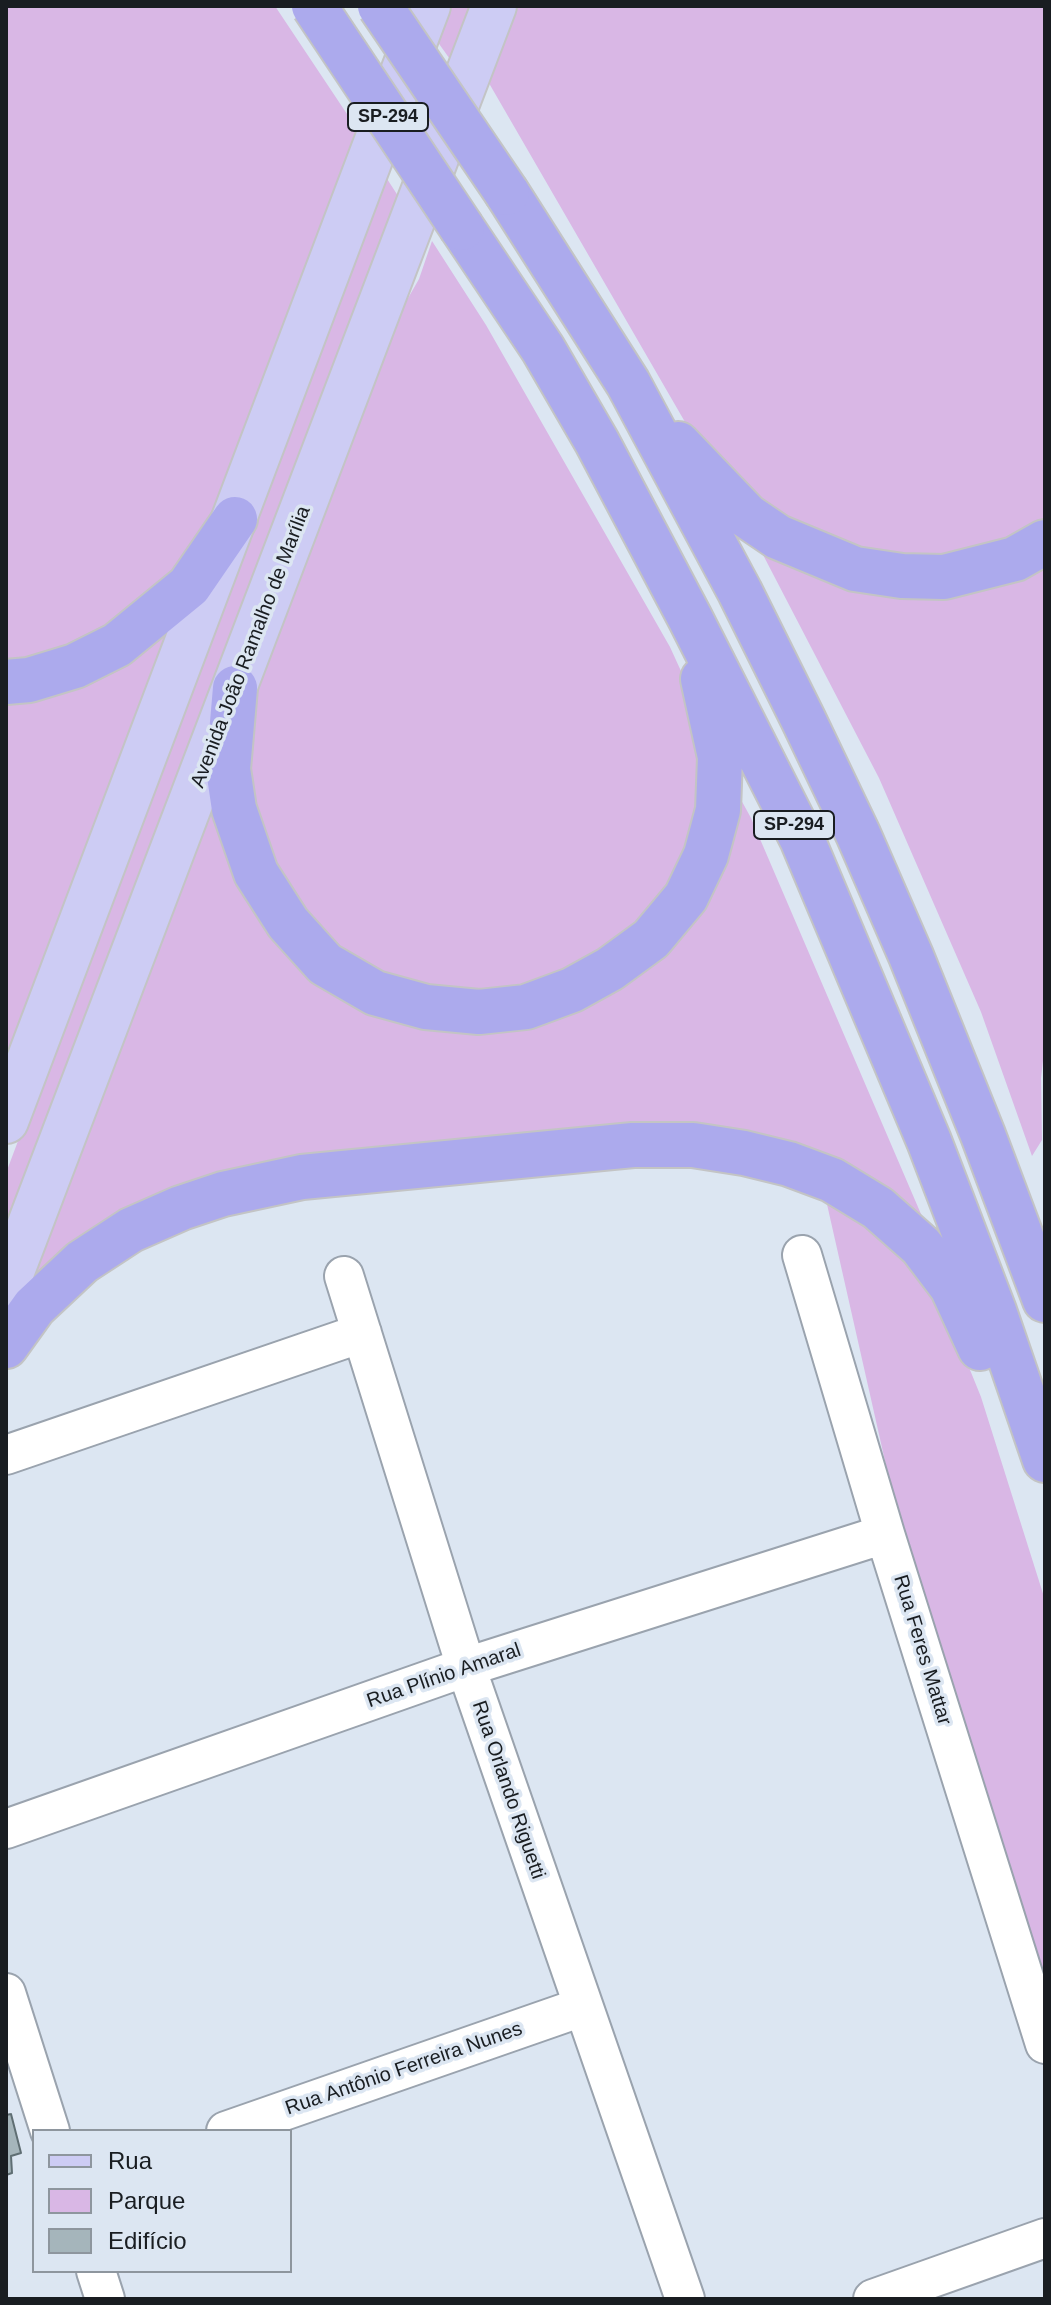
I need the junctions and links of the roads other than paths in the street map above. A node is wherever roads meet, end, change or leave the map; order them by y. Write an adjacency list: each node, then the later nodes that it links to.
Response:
1 (314, 6): 8 (highway, SP-294, bridge)
2 (380, 6): 5 (highway, SP-294, bridge)
3 (428, 6): 6 (main road)
4 (494, 6): 10 (main road, Avenida João Ramalho de Marília)
5 (628, 383): 7 (highway); 15 (highway, SP-294)
6 (235, 519): 9 (highway); 11 (main road)
7 (1045, 542)
8 (690, 618): 10 (highway); 19 (highway, SP-294)
9 (6, 682)
10 (235, 688): 14 (main road, Avenida João Ramalho de Marília)
11 (6, 1121)
12 (802, 1255): 21 (street, Rua Feres Mattar)
13 (344, 1276): 16 (street, Rua Orlando Riguetti)
14 (6, 1287)
15 (1045, 1300)
16 (362, 1333): 18 (street); 22 (street, Rua Orlando Riguetti)
17 (6, 1346): 20 (highway)
18 (6, 1455)
19 (1045, 1460)
20 (1045, 1489)
21 (885, 1534): 22 (street, Rua Plínio Amaral); 26 (street, Rua Feres Mattar)
22 (466, 1667): 23 (street, Rua Plínio Amaral); 25 (street, Rua Orlando Riguetti)
23 (6, 1829)
24 (6, 1993): 27 (street)
25 (582, 2007): 28 (street, Rua Antônio Ferreira Nunes); 32 (street, Rua Orlando Riguetti)
26 (1045, 2044)
27 (49, 2129)
28 (232, 2129)
29 (1045, 2238): 33 (street)
30 (97, 2273): 31 (street)
31 (105, 2299)
32 (685, 2299)
33 (873, 2299)

